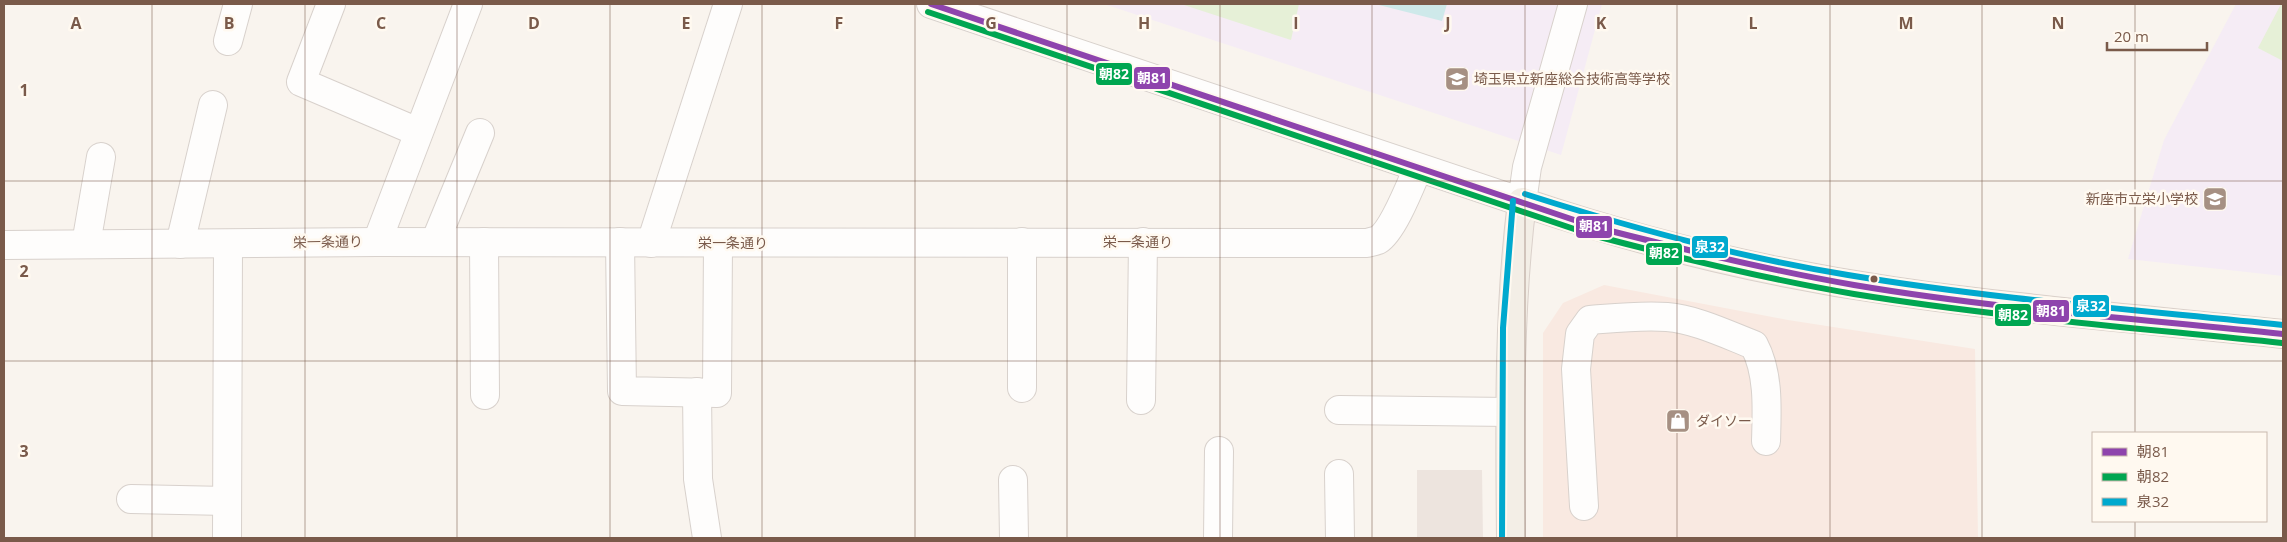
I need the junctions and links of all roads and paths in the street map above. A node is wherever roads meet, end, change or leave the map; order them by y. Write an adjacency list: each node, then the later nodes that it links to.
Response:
1 (238, 4): 7 (street)
2 (331, 4): 9 (street)
3 (468, 4): 9 (street)
4 (728, 4): 21 (street)
5 (931, 4): 12 (street)
6 (1573, 4): 13 (street)
7 (228, 41)
8 (213, 104): 24 (street)
9 (418, 132): 14 (street)
10 (480, 133): 15 (street)
11 (101, 157): 23 (street)
12 (1418, 168): 13 (street); 20 (street, 栄一条通り)
13 (1522, 202): 26 (main road); 32 (main road)
14 (377, 242): 15 (street, 栄一条通り); 25 (street, 栄一条通り)
15 (435, 242): 16 (street, 栄一条通り)
16 (484, 242): 17 (street, 栄一条通り); 29 (street)
17 (620, 242): 21 (street, 栄一条通り); 28 (street)
18 (718, 242): 19 (street, 栄一条通り); 21 (street, 栄一条通り); 28 (street)
19 (1022, 242): 20 (street, 栄一条通り); 27 (street)
20 (1143, 242): 30 (street)
21 (651, 243)
22 (4, 244): 23 (street, 栄一条通り)
23 (86, 244): 24 (street, 栄一条通り)
24 (180, 244): 25 (street, 栄一条通り)
25 (228, 244): 38 (street)
26 (2283, 334)
27 (1022, 388)
28 (697, 392): 41 (street)
29 (485, 395)
30 (1141, 400)
31 (1339, 410): 32 (street)
32 (1510, 412): 45 (main road)
33 (1766, 441): 39 (street)
34 (1219, 450): 43 (street)
35 (1339, 474): 44 (street)
36 (1013, 480): 42 (street)
37 (132, 500): 38 (street)
38 (226, 500): 40 (street)
39 (1584, 506)
40 (227, 538)
41 (707, 538)
42 (1014, 538)
43 (1218, 538)
44 (1340, 538)
45 (1511, 538)

